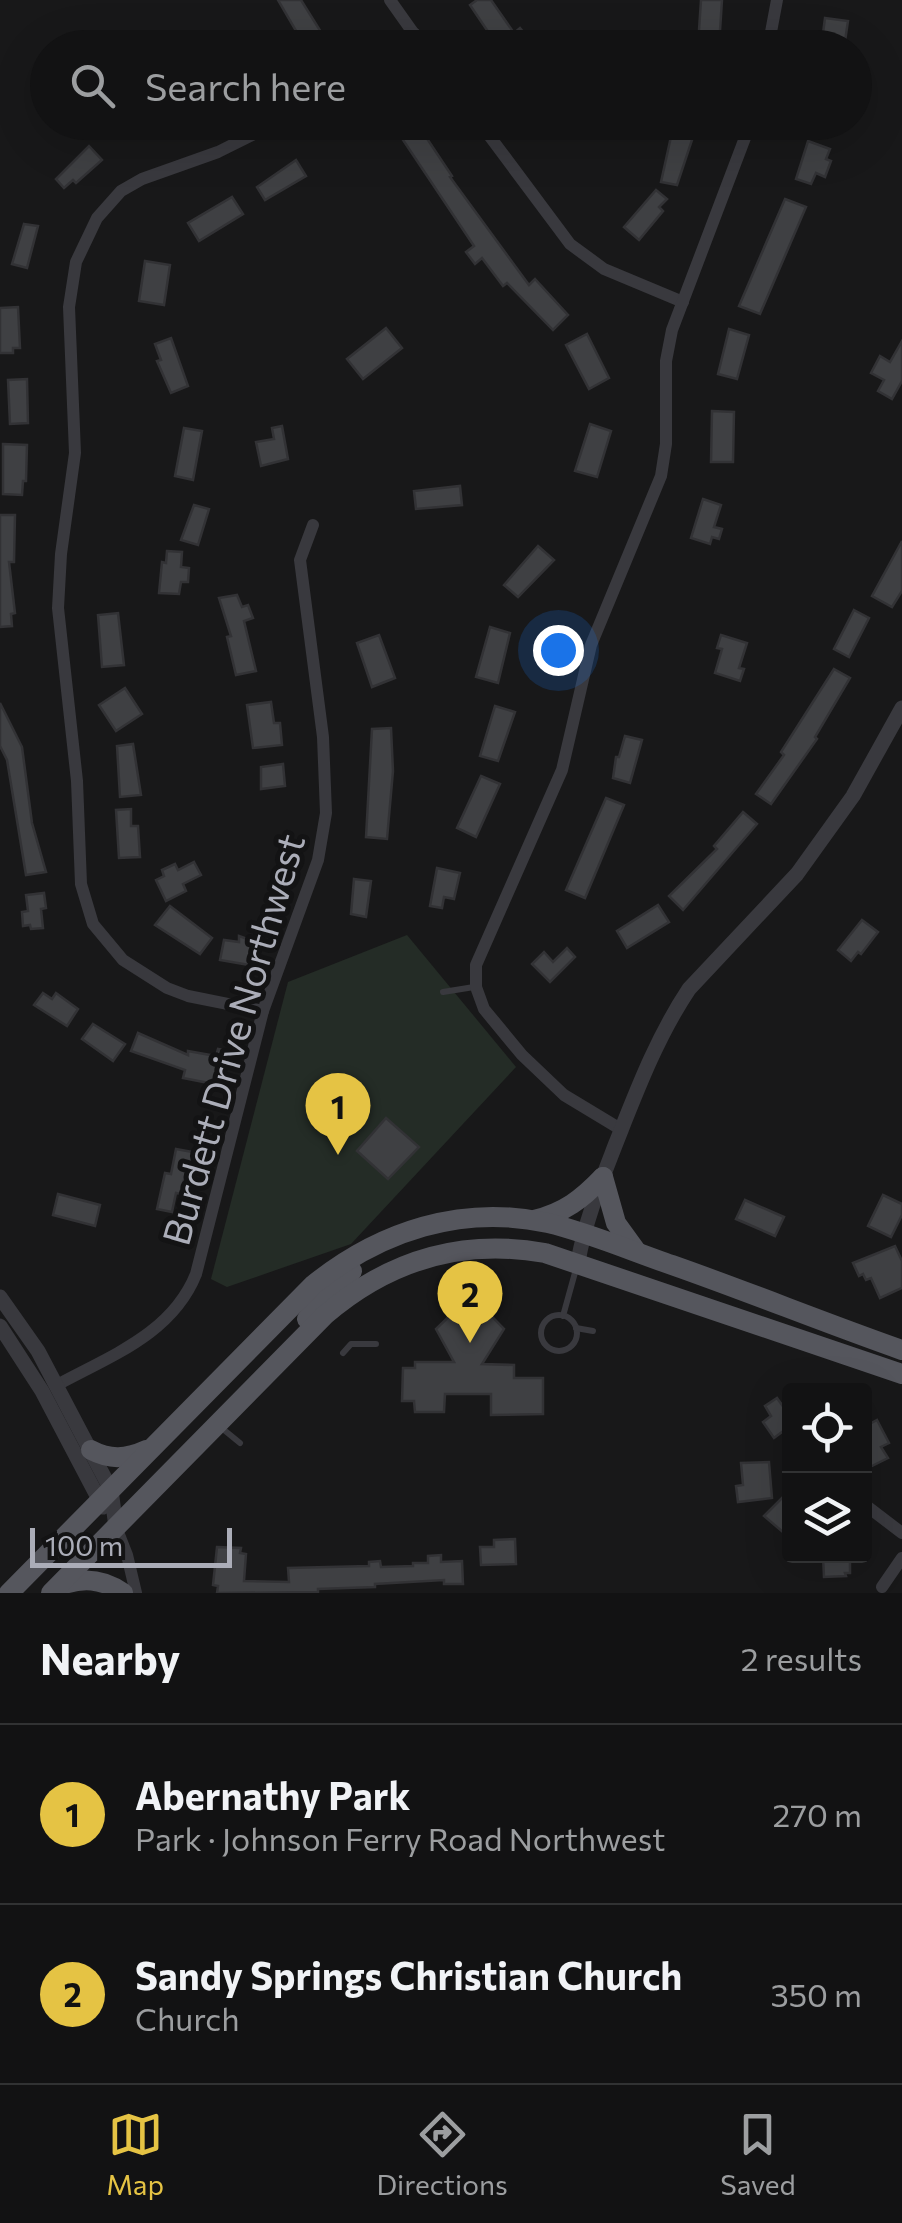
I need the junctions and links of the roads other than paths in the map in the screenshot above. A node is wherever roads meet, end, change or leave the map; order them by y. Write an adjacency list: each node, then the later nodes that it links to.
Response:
1 (390, 0): 3 (street)
2 (777, 0): 4 (street)
3 (411, 30)
4 (771, 30)
5 (242, 140): 13 (street)
6 (492, 140): 8 (street)
7 (745, 140): 8 (street)
8 (684, 302): 11 (street)
9 (314, 525): 13 (street, Burdett Drive Northwest)
10 (902, 708): 14 (street)
11 (476, 987): 12 (lane); 14 (street)
12 (443, 992)
13 (263, 1012): 30 (street, Burdett Drive Northwest)
14 (622, 1130): 15 (street)
15 (603, 1178): 16 (main road); 17 (street); 18 (main road)
16 (531, 1220): 17 (main road); 33 (main road)
17 (583, 1233): 18 (main road); 19 (street); 26 (main road)
18 (638, 1253): 27 (main road)
19 (578, 1262): 21 (lane); 26 (main road); 29 (main road)
20 (0, 1297): 30 (street)
21 (563, 1316): 23 (lane); 23 (lane)
22 (0, 1326): 35 (street)
23 (576, 1328): 24 (lane)
24 (593, 1331)
25 (376, 1344): 28 (lane)
26 (293, 1348): 31 (main road)
27 (902, 1350)
28 (343, 1353)
29 (902, 1374)
30 (57, 1384): 34 (street)
31 (218, 1424): 32 (lane); 37 (main road)
32 (240, 1443)
33 (152, 1447): 34 (main road); 35 (main road)
34 (91, 1450): 35 (street)
35 (105, 1496): 37 (street); 42 (main road)
36 (872, 1510): 38 (street)
37 (116, 1528): 41 (main road); 44 (street)
38 (902, 1534)
39 (902, 1558): 40 (street)
40 (882, 1587)
41 (54, 1590): 43 (main road)
42 (9, 1593)
43 (123, 1593)
44 (136, 1593)

